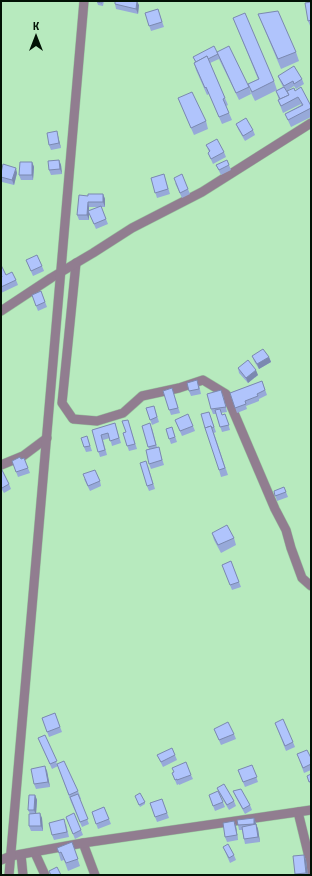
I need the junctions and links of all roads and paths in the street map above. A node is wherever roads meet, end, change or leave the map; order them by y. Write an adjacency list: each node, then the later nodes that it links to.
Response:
1 (84, 1): 4 (street)
2 (311, 123): 3 (street)
3 (76, 263): 4 (street); 8 (street)
4 (61, 272): 5 (street); 6 (street)
5 (1, 311)
6 (47, 438): 7 (street); 14 (street)
7 (1, 465)
8 (311, 586)
9 (311, 810): 10 (street)
10 (298, 812): 11 (street); 20 (street)
11 (83, 843): 12 (street); 19 (street)
12 (34, 853): 13 (street); 18 (street)
13 (21, 855): 14 (street); 17 (street)
14 (11, 856): 15 (street); 16 (street)
15 (1, 860)
16 (9, 875)
17 (23, 875)
18 (45, 875)
19 (94, 875)
20 (311, 875)

